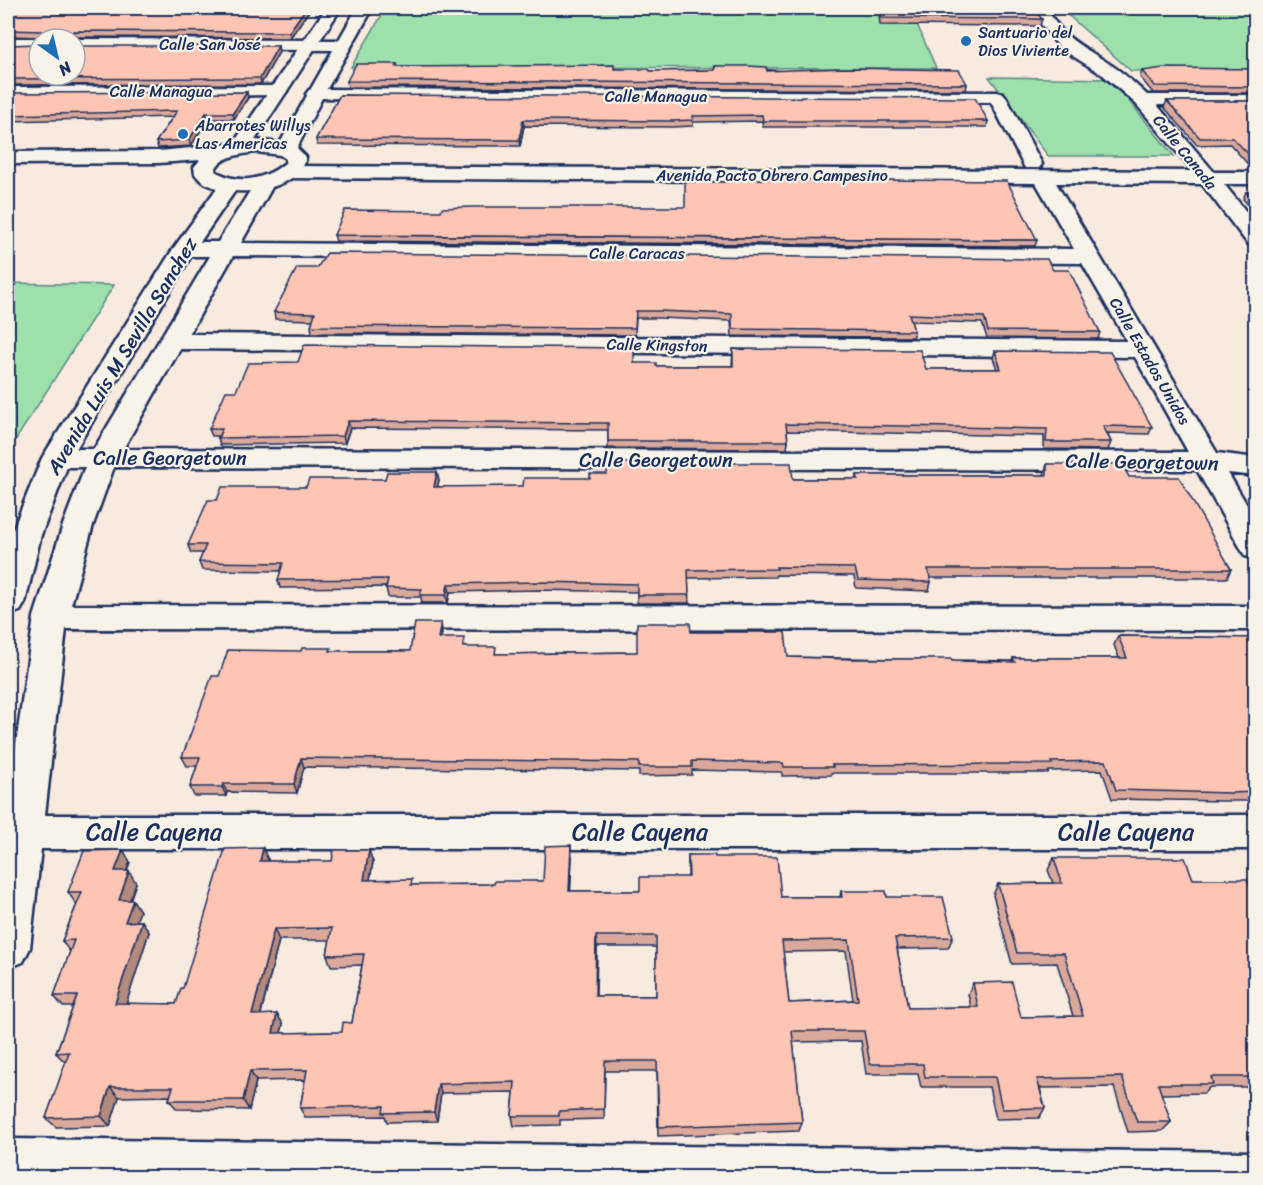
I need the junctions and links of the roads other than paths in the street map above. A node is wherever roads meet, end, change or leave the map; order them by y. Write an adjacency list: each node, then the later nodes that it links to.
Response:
1 (333, 8): 7 (street)
2 (365, 8): 8 (street, Avenida Luis M Sevilla Sanchez)
3 (1040, 8): 13 (street, Calle Canada)
4 (8, 43): 5 (street)
5 (27, 43)
6 (87, 44): 7 (street, Calle San José)
7 (309, 45): 8 (street, Calle San José); 9 (street)
8 (344, 45): 11 (street, Avenida Luis M Sevilla Sanchez)
9 (278, 91): 10 (street, Calle Managua); 15 (street)
10 (8, 92)
11 (315, 94): 12 (street, Calle Managua); 18 (street, Avenida Luis M Sevilla Sanchez)
12 (997, 97): 20 (street, Calle Estados Unidos)
13 (1142, 100): 14 (street); 22 (street, Calle Canada)
14 (1256, 100)
15 (232, 150): 17 (street); 18 (street); 23 (street)
16 (8, 158): 17 (street)
17 (100, 165): 21 (street); 23 (street)
18 (284, 165): 20 (street, Avenida Pacto Obrero Campesino); 25 (street); 28 (street, Avenida Luis M Sevilla Sanchez)
19 (1256, 165): 22 (street, Avenida Pacto Obrero Campesino)
20 (1037, 170): 22 (street, Avenida Pacto Obrero Campesino); 29 (street, Calle Estados Unidos)
21 (8, 171)
22 (1202, 171): 24 (street, Avenida Pacto Obrero Campesino); 26 (street, Calle Canada)
23 (204, 174): 25 (street)
24 (1256, 178)
25 (229, 185): 27 (street, Avenida Luis M Sevilla Sanchez)
26 (1256, 239)
27 (184, 249): 28 (street, Calle Caracas); 32 (street, Avenida Luis M Sevilla Sanchez)
28 (224, 250): 29 (street, Calle Caracas); 30 (street, Avenida Luis M Sevilla Sanchez)
29 (1090, 256): 31 (street, Calle Estados Unidos)
30 (170, 341): 31 (street, Calle Kingston); 33 (street, Avenida Luis M Sevilla Sanchez)
31 (1144, 349): 34 (street, Calle Estados Unidos)
32 (56, 458): 33 (street, Calle Georgetown); 37 (street, Avenida Luis M Sevilla Sanchez)
33 (103, 458): 34 (street, Calle Georgetown); 38 (street, Avenida Luis M Sevilla Sanchez)
34 (1206, 461): 35 (street, Calle Georgetown); 36 (street, Calle Estados Unidos)
35 (1256, 467)
36 (1256, 548)
37 (8, 603)
38 (51, 617): 39 (street); 40 (street, Avenida Luis M Sevilla Sanchez)
39 (1256, 618)
40 (24, 832): 41 (street, Calle Cayena); 42 (street, Avenida Luis M Sevilla Sanchez)
41 (1256, 832)
42 (8, 948)
43 (8, 1164): 44 (street)
44 (1256, 1178)

